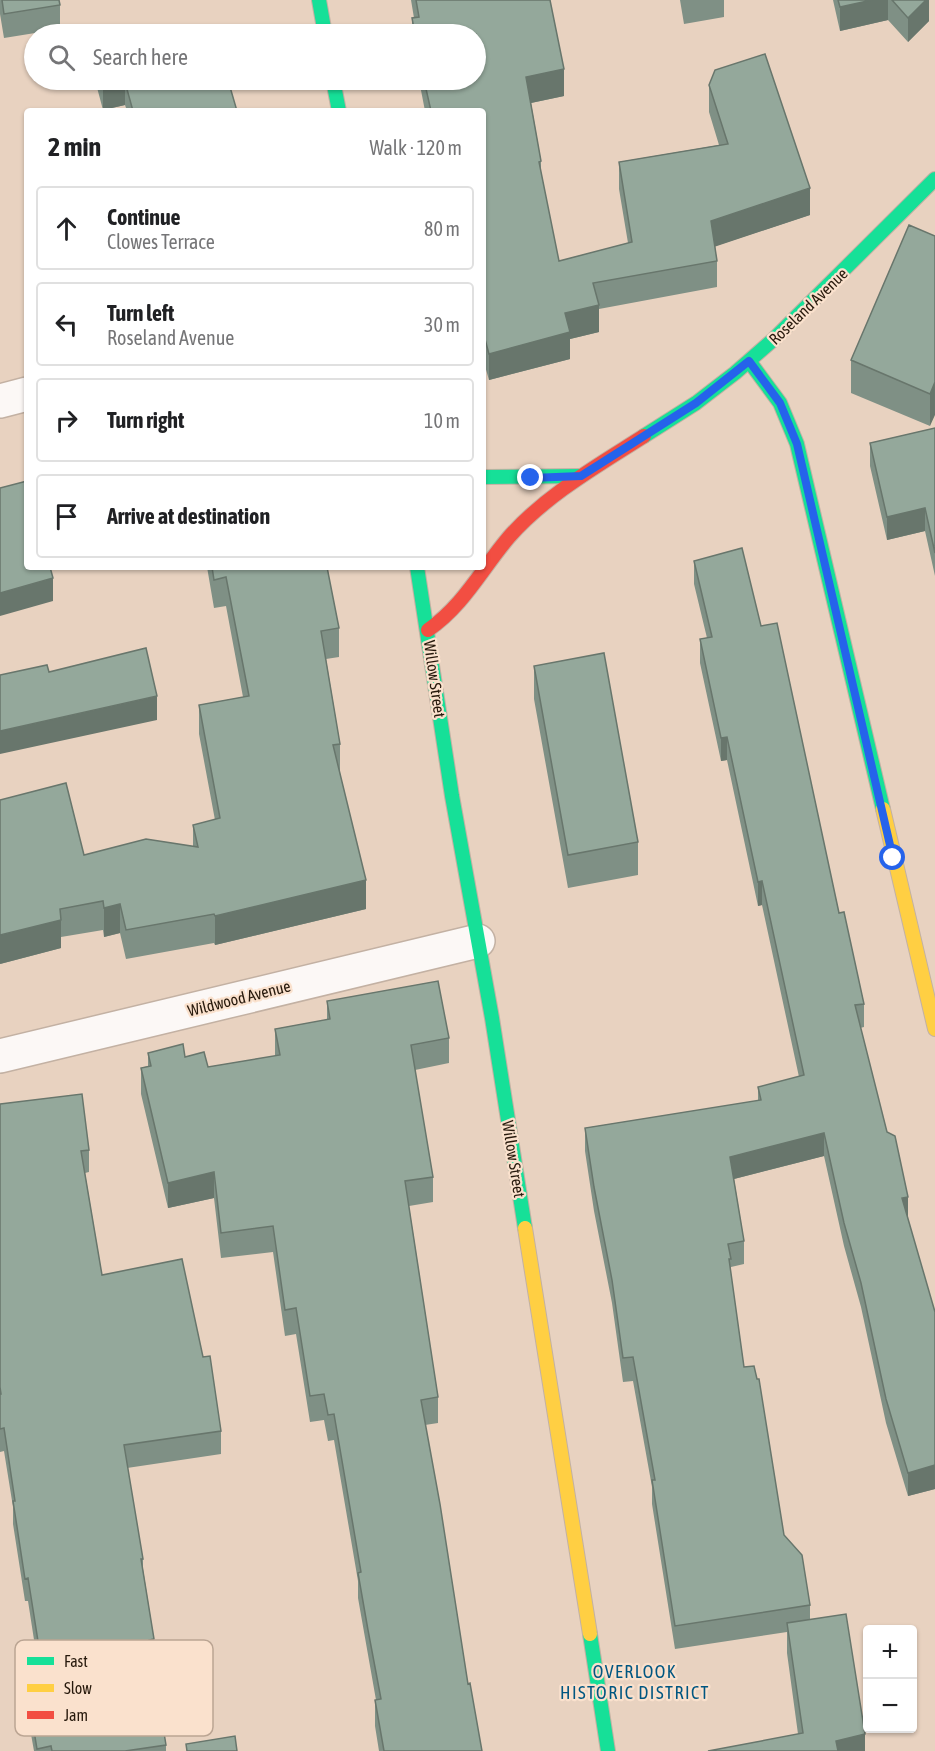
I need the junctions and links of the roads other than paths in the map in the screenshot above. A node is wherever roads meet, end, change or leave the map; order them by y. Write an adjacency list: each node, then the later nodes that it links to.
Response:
1 (319, 0): 2 (street)
2 (323, 24)
3 (335, 90): 4 (street)
4 (338, 108)
5 (935, 179): 6 (street, Roseland Avenue)
6 (749, 361): 9 (street, Roseland Avenue); 16 (street)
7 (24, 395): 8 (street)
8 (0, 401)
9 (581, 476): 10 (street); 11 (street, Roseland Avenue)
10 (486, 477)
11 (486, 568)
12 (418, 570): 14 (street, Willow Street)
13 (484, 570): 14 (street, Roseland Avenue)
14 (428, 630): 15 (street, Willow Street)
15 (478, 941): 18 (street, Wildwood Avenue); 19 (street, Willow Street)
16 (926, 950): 17 (street)
17 (935, 1029)
18 (0, 1056)
19 (609, 1751)

